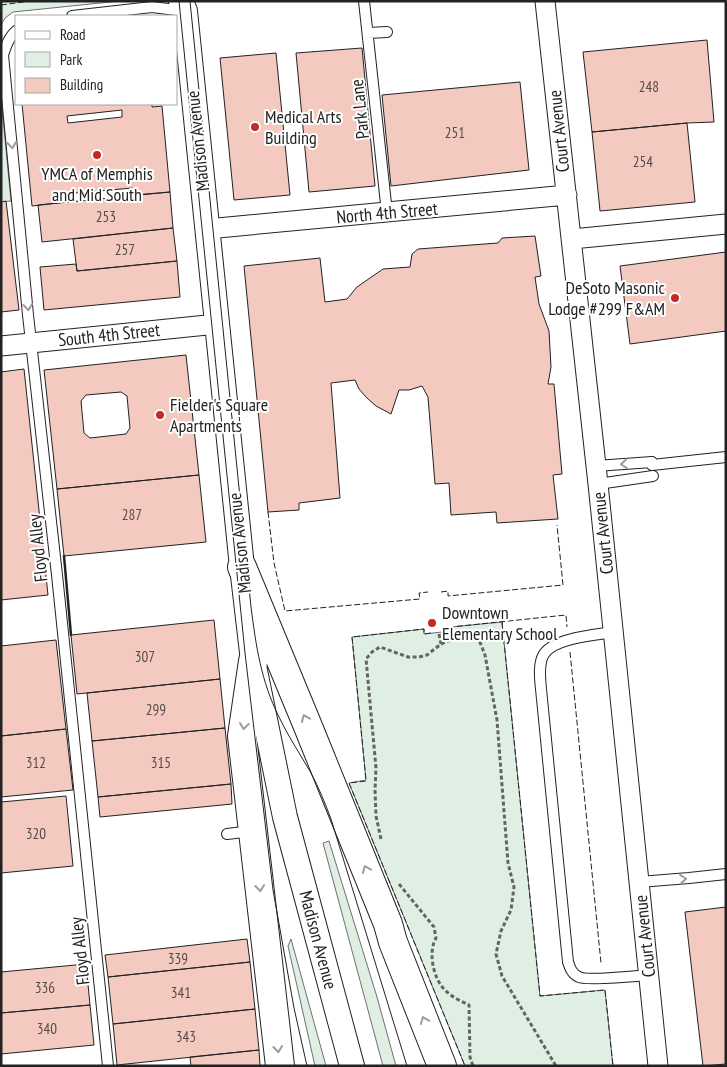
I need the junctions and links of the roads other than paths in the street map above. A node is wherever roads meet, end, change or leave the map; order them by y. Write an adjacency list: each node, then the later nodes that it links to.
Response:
1 (364, 1): 7 (lane, Park Lane)
2 (545, 1): 8 (street, Court Avenue)
3 (184, 4): 4 (lane); 11 (street, Madison Avenue)
4 (81, 15)
5 (15, 32): 14 (lane, Floyd Alley, one-way to 14)
6 (388, 32): 7 (lane)
7 (368, 33): 9 (lane, Park Lane)
8 (567, 195): 9 (street, North 4th Street); 12 (street, Court Avenue)
9 (387, 213): 11 (street, North 4th Street)
10 (726, 224): 12 (street)
11 (207, 229): 13 (street, Madison Avenue)
12 (572, 239): 17 (street, Court Avenue)
13 (217, 324): 14 (street, South 4th Street); 19 (street, Madison Avenue)
14 (31, 343): 15 (street, South 4th Street); 25 (lane, Floyd Alley)
15 (1, 346)
16 (726, 457): 17 (lane, one-way to 17)
17 (597, 475): 18 (lane); 20 (street, Court Avenue)
18 (653, 476)
19 (242, 567): 21 (street, Madison Avenue); 28 (main road, one-way to 19)
20 (613, 632): 23 (street, Court Avenue); 24 (lane)
21 (253, 661): 26 (main road, one-way to 26); 27 (street, Madison Avenue)
22 (726, 874): 23 (lane, one-way to 22)
23 (639, 882): 24 (street, Court Avenue)
24 (649, 975): 29 (street, Court Avenue)
25 (108, 1066)
26 (280, 1066)
27 (352, 1066)
28 (442, 1066)
29 (658, 1066)

